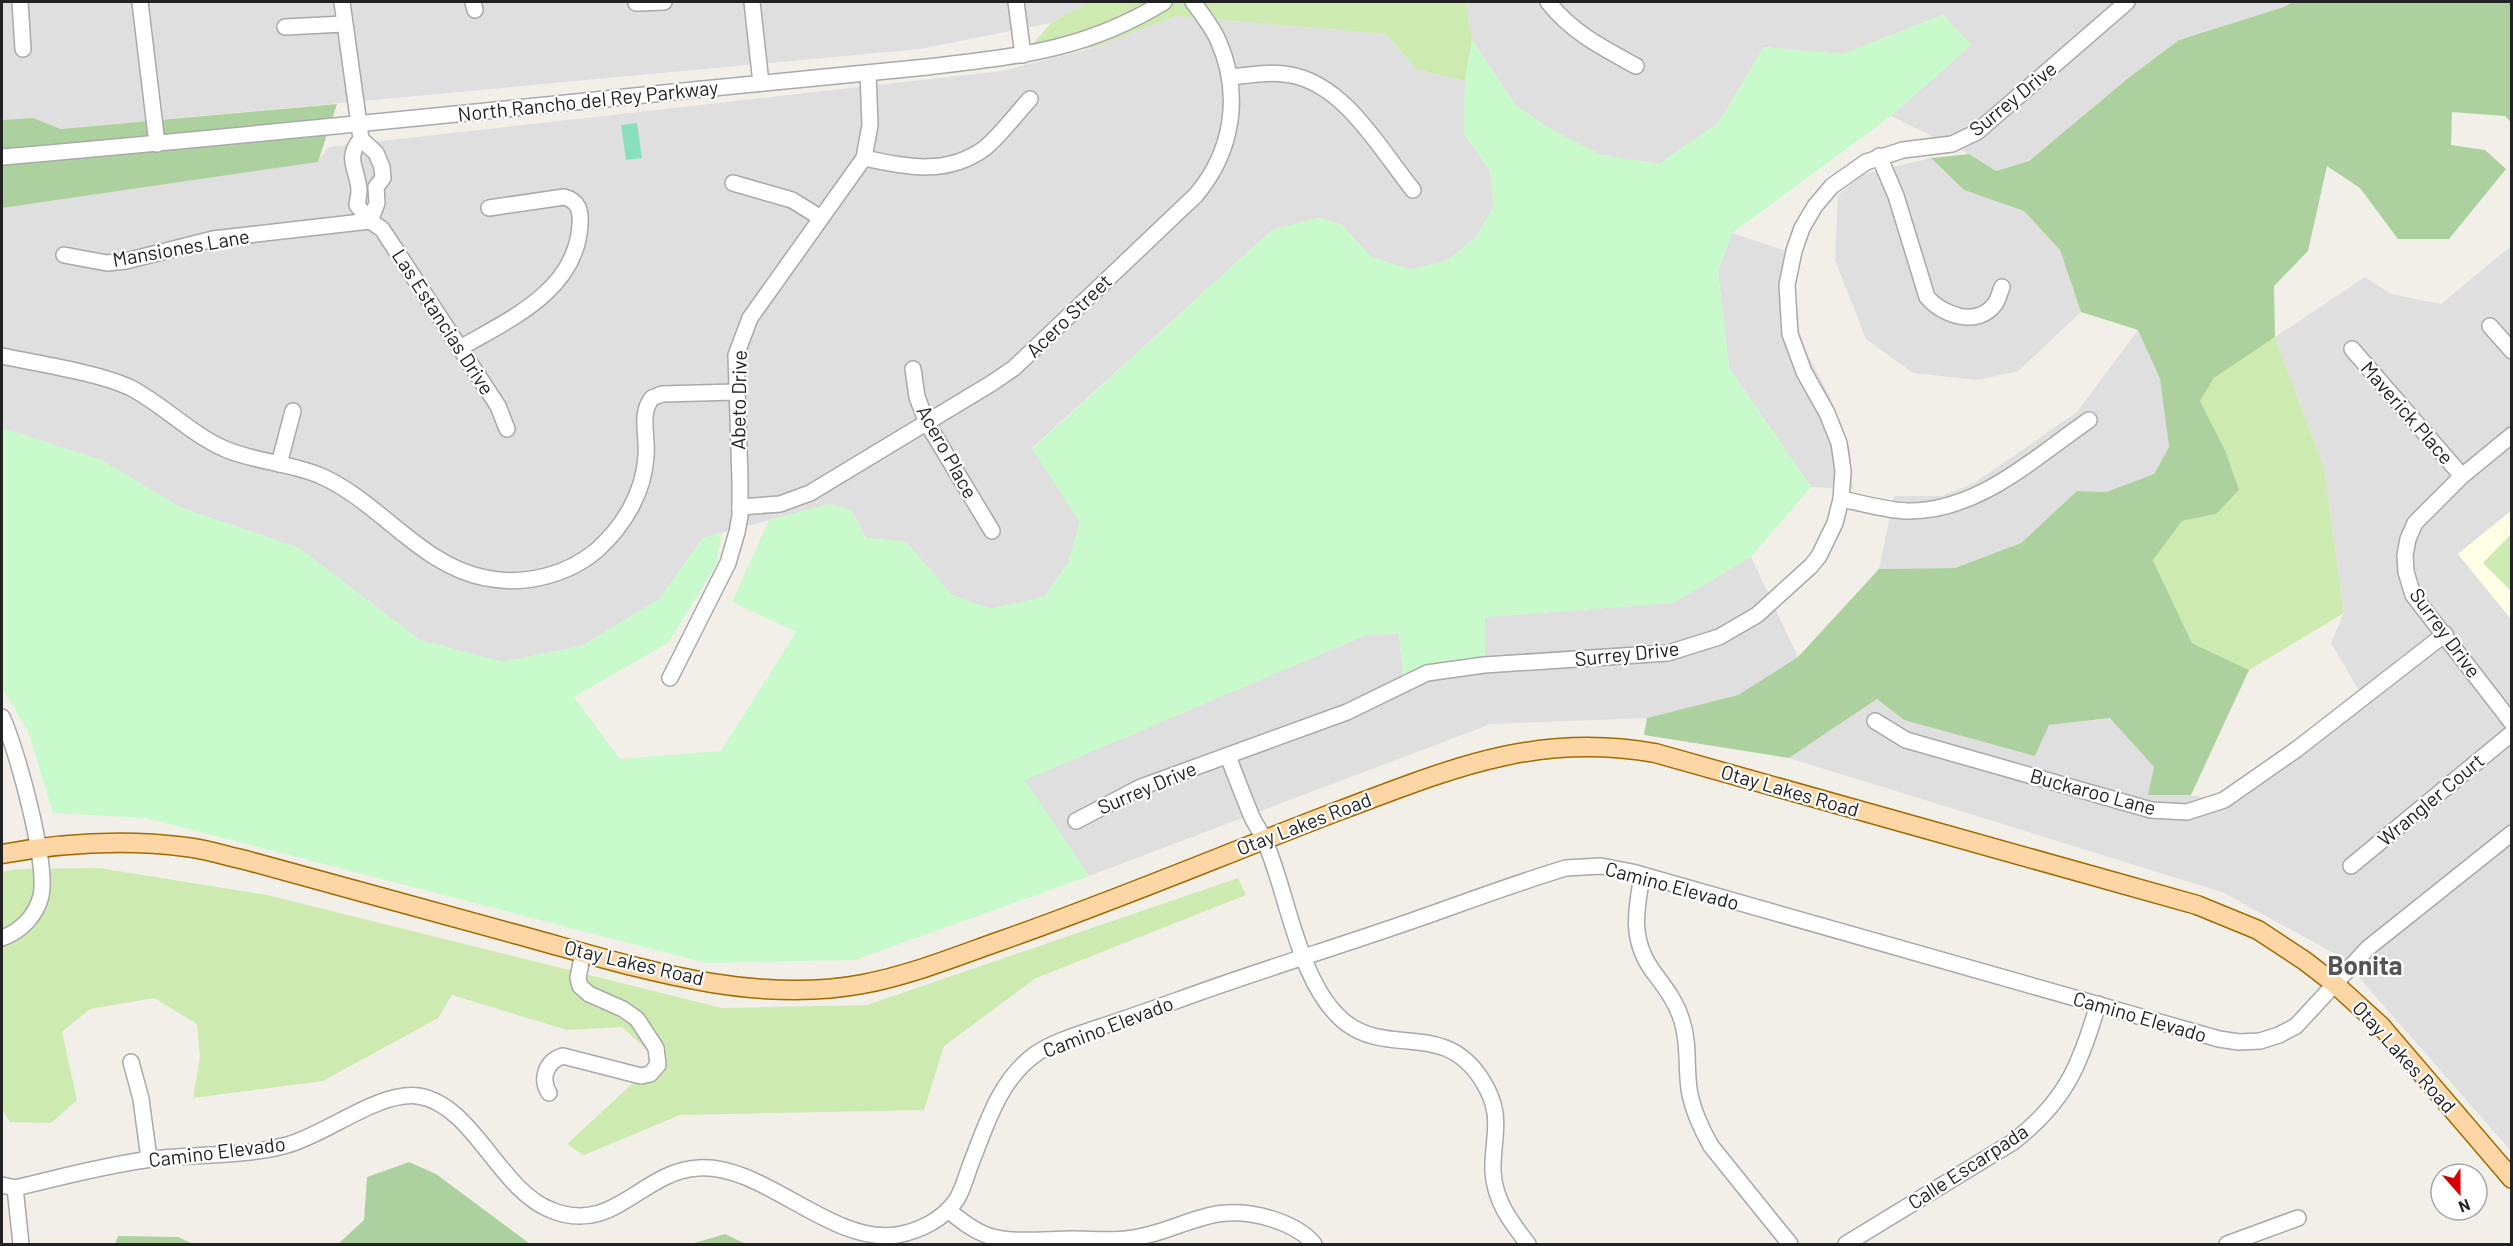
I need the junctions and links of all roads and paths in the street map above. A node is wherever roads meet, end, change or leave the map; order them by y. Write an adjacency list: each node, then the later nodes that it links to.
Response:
1 (20, 2): 14 (street)
2 (140, 2): 22 (street)
3 (342, 2): 12 (street)
4 (664, 2): 11 (street)
5 (752, 2): 19 (street)
6 (1016, 2): 15 (street)
7 (1164, 2): 15 (street, North Rancho del Rey Parkway)
8 (1193, 2): 18 (street, Acero Street)
9 (1548, 2): 16 (street)
10 (2127, 2): 23 (street, Surrey Drive)
11 (636, 3)
12 (344, 24): 13 (street); 21 (street)
13 (285, 27)
14 (23, 49)
15 (1023, 55): 17 (street, North Rancho del Rey Parkway)
16 (1636, 66)
17 (868, 73): 19 (street, North Rancho del Rey Parkway); 25 (street, Abeto Drive)
18 (1230, 77): 29 (street); 44 (street, Acero Street)
19 (761, 83): 21 (street, North Rancho del Rey Parkway)
20 (1030, 99): 25 (street)
21 (360, 131): 22 (street, North Rancho del Rey Parkway); 27 (street); 28 (street, Las Estancias Drive)
22 (157, 144): 24 (street, North Rancho del Rey Parkway)
23 (1879, 156): 34 (street); 49 (street, Surrey Drive)
24 (2, 157)
25 (864, 158): 31 (street, Abeto Drive)
26 (733, 183): 31 (street)
27 (376, 187): 28 (street); 32 (street)
28 (359, 189): 32 (street, Las Estancias Drive)
29 (1413, 190)
30 (489, 208): 36 (street)
31 (820, 218): 41 (street, Abeto Drive)
32 (370, 221): 33 (street, Mansiones Lane); 36 (street, Las Estancias Drive)
33 (64, 255)
34 (2002, 287)
35 (2490, 326): 38 (street)
36 (460, 348): 45 (street, Las Estancias Drive)
37 (2352, 349): 48 (street, Maverick Place)
38 (2511, 351)
39 (2, 356): 47 (street)
40 (913, 369): 44 (street, Acero Place)
41 (735, 392): 47 (street); 50 (street, Abeto Drive)
42 (293, 411): 47 (street)
43 (2089, 420): 49 (street)
44 (927, 423): 50 (street, Acero Street); 51 (street, Acero Place)
45 (507, 429)
46 (2511, 435): 48 (street, Surrey Drive)
47 (279, 464)
48 (2462, 476): 52 (street, Surrey Drive)
49 (1841, 499): 58 (street, Surrey Drive)
50 (740, 507): 53 (street, Abeto Drive)
51 (992, 531)
52 (2445, 634): 55 (street, Buckaroo Lane); 56 (street, Surrey Drive)
53 (670, 678)
54 (2, 717): 62 (street)
55 (1875, 721)
56 (2511, 723)
57 (2511, 733): 64 (street, Wrangler Court)
58 (1228, 756): 59 (street, Surrey Drive); 61 (street)
59 (1076, 821)
60 (2511, 833): 69 (street, Camino Elevado)
61 (1264, 839): 67 (main road, Otay Lakes Road); 68 (street); 69 (main road, Otay Lakes Road)
62 (37, 847): 63 (main road, Otay Lakes Road); 66 (street); 67 (main road, Otay Lakes Road)
63 (2, 854)
64 (2351, 866)
65 (1642, 876): 68 (street, Camino Elevado); 70 (street, Camino Elevado); 81 (street)
66 (2, 938)
67 (583, 952): 72 (street)
68 (1305, 957): 76 (street, Camino Elevado); 80 (street)
69 (2336, 985): 70 (street, Camino Elevado); 74 (main road, Otay Lakes Road)
70 (2098, 1004): 82 (street, Calle Escarpada)
71 (131, 1062): 73 (street)
72 (549, 1093)
73 (149, 1159): 75 (street, Camino Elevado); 76 (street, Camino Elevado)
74 (2511, 1179)
75 (8, 1186): 78 (street)
76 (948, 1210): 79 (street)
77 (2298, 1218): 83 (street)
78 (21, 1245)
79 (1314, 1245)
80 (1528, 1245)
81 (1790, 1245)
82 (1846, 1245)
83 (2227, 1245)

